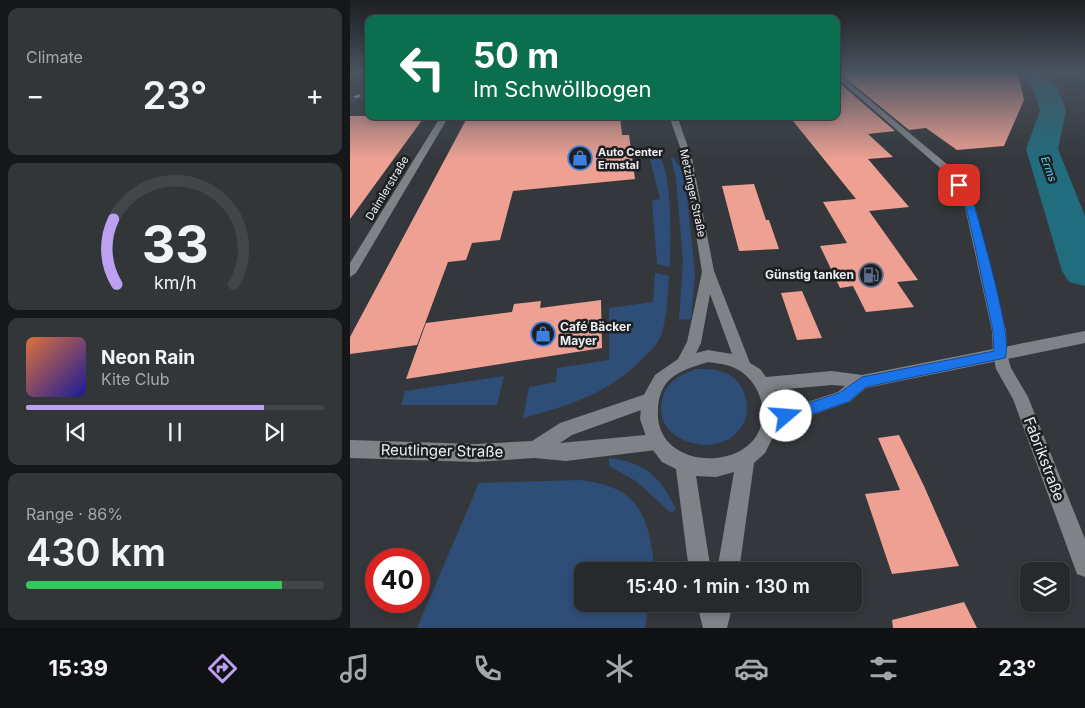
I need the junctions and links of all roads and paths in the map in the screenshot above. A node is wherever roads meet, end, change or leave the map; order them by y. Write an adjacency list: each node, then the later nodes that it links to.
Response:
1 (869, 101): 7 (street, Fabrikstraße)
2 (442, 120): 5 (street, Daimlerstraße)
3 (674, 120): 4 (street, Metzinger Straße)
4 (708, 271): 8 (street, Metzinger Straße); 9 (street, Metzinger Straße)
5 (350, 273)
6 (1082, 338): 7 (street)
7 (1000, 354): 10 (street); 21 (street, Fabrikstraße)
8 (684, 361): 9 (street, Metzinger Straße); 12 (street, Metzinger Straße)
9 (743, 364): 11 (street, Metzinger Straße)
10 (862, 382): 11 (street); 13 (street)
11 (765, 384): 13 (street, Metzinger Straße)
12 (649, 400): 14 (street); 16 (street, Reutlinger Straße)
13 (772, 421): 17 (street)
14 (656, 442): 16 (street, Reutlinger Straße); 18 (street)
15 (350, 449): 16 (street, Reutlinger Straße)
16 (534, 449)
17 (745, 459): 18 (street); 20 (street)
18 (685, 464): 19 (street)
19 (699, 562)
20 (729, 562)
21 (1085, 566)
22 (710, 612): 23 (street)
23 (720, 612)

